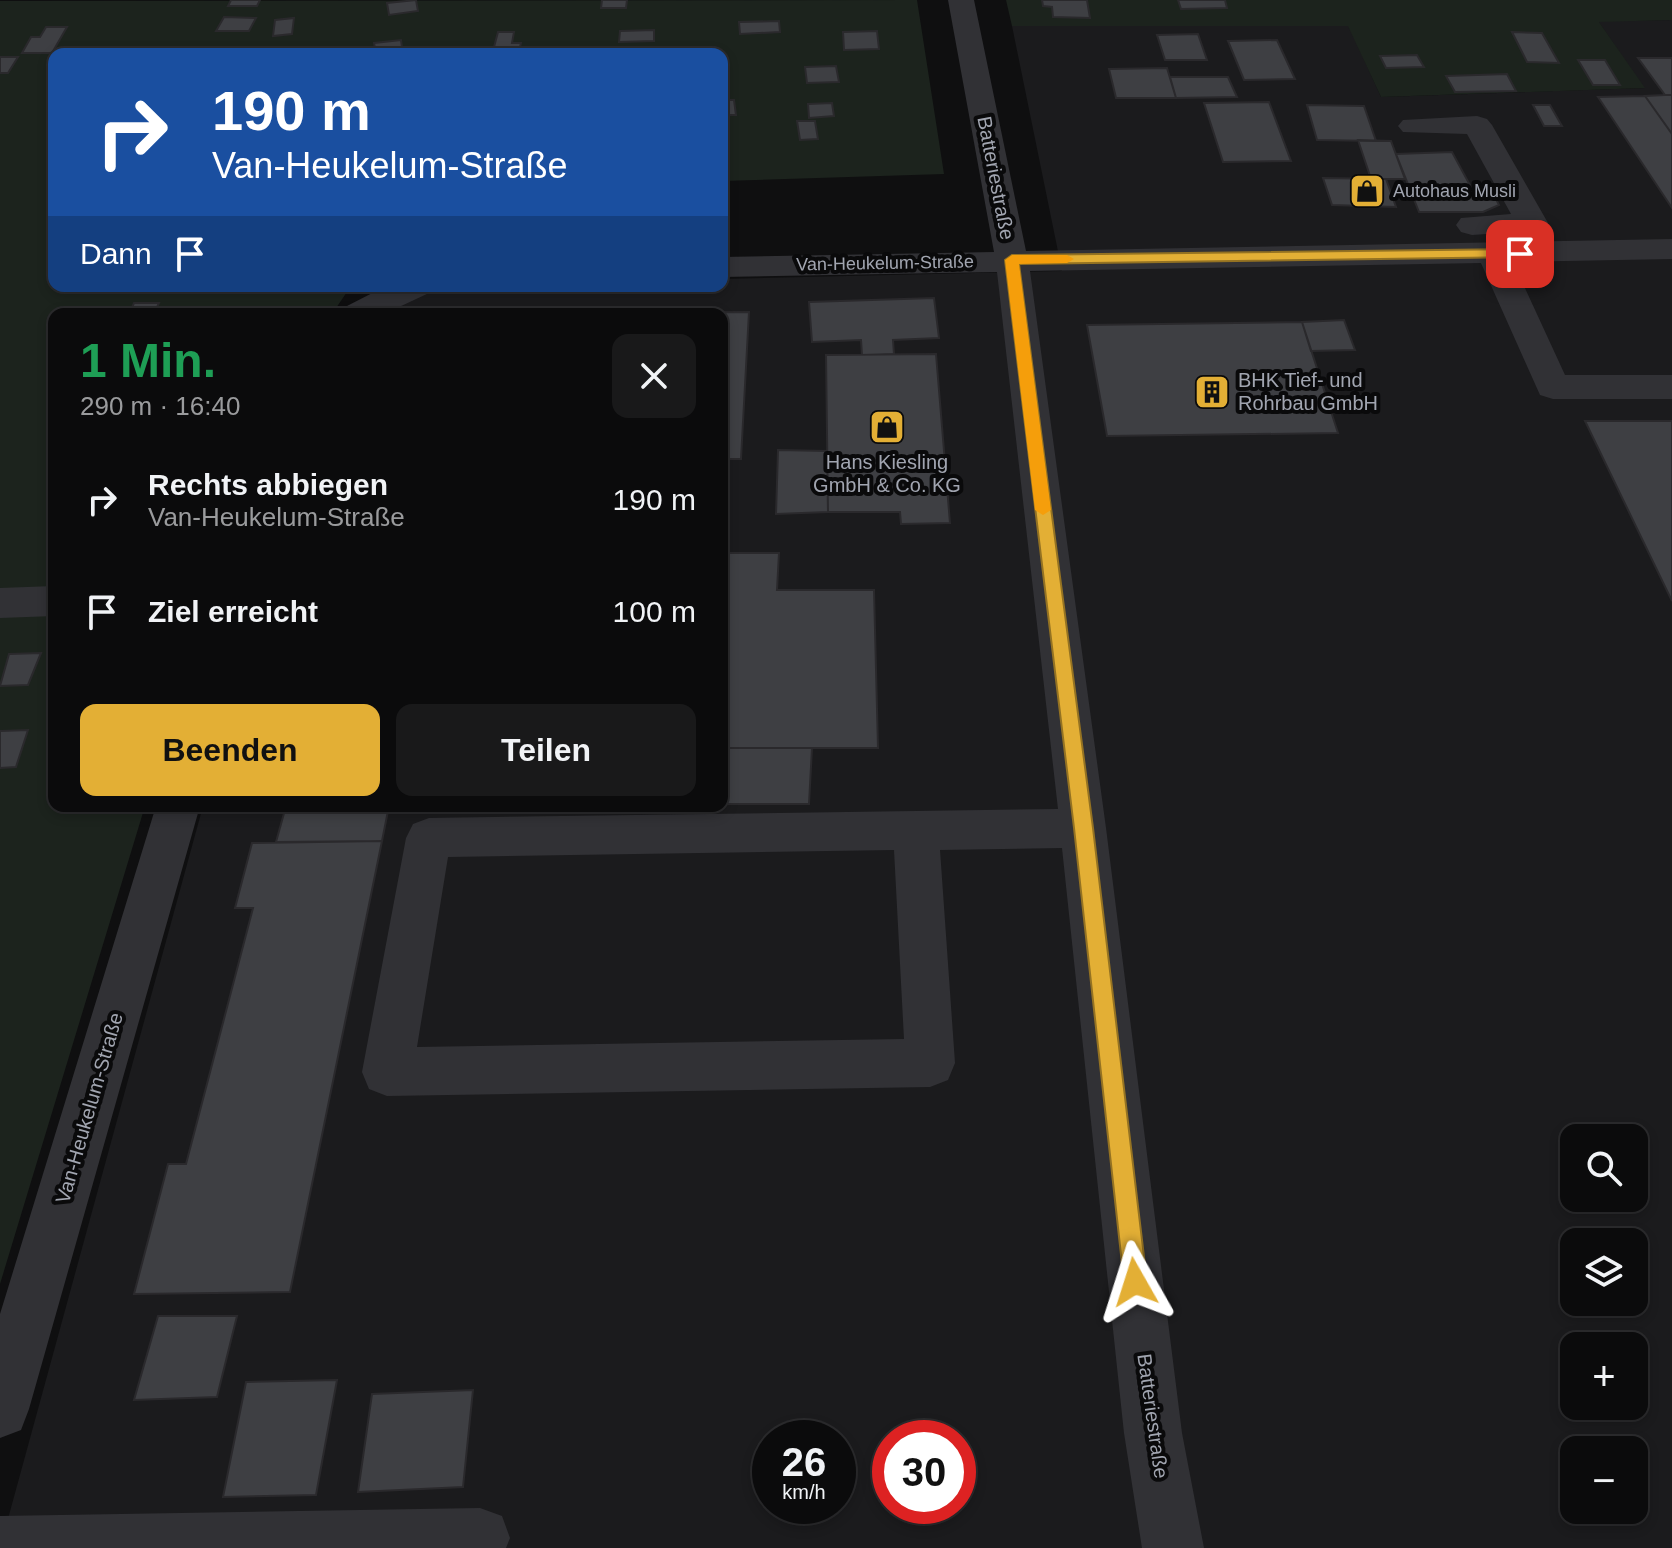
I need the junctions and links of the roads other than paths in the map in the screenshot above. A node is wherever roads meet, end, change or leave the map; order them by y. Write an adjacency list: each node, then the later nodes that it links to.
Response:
1 (961, 0): 5 (street, Batteriestraße)
2 (1413, 126): 4 (street)
3 (1672, 249): 4 (street, Van-Heukelum-Straße)
4 (1482, 254): 5 (street, Van-Heukelum-Straße); 9 (street)
5 (1012, 260): 6 (street, Van-Heukelum-Straße); 13 (street, Batteriestraße)
6 (728, 267)
7 (402, 292): 8 (street)
8 (369, 308)
9 (1672, 387)
10 (48, 601): 11 (street)
11 (0, 603)
12 (176, 812): 15 (street, Van-Heukelum-Straße)
13 (1083, 828): 14 (street); 18 (street, Batteriestraße)
14 (916, 831): 14 (street)
15 (0, 1409)
16 (480, 1538): 17 (street)
17 (0, 1547)
18 (1173, 1548)

